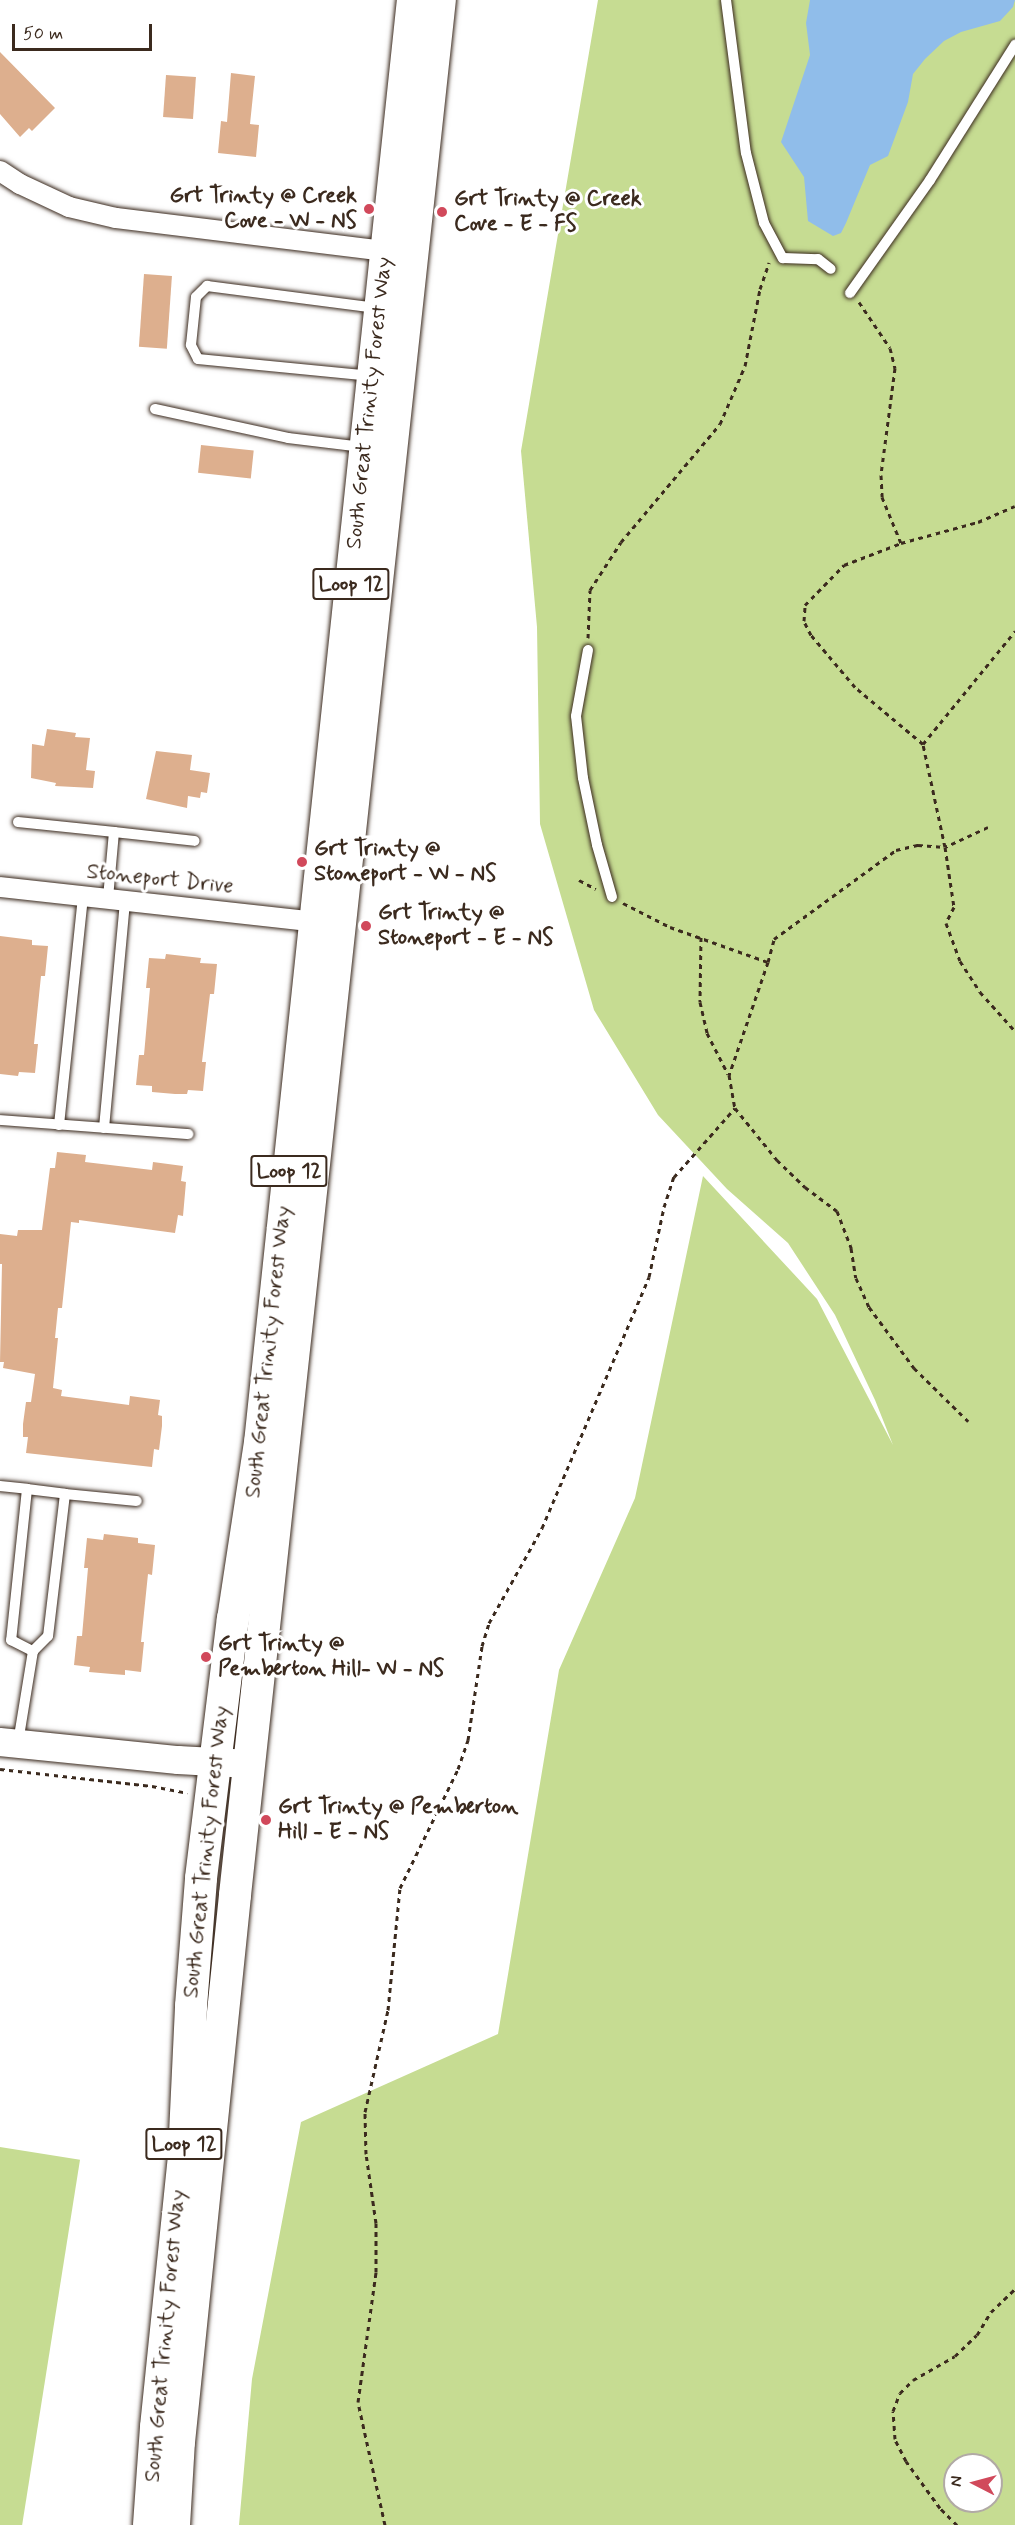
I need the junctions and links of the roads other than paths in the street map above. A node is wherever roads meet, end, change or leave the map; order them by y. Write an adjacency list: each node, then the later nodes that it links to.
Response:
1 (413, 0): 6 (main road, South Great Trinity Forest Way / Loop 12)
2 (440, 0): 33 (main road, South Great Trinity Forest Way / Loop 12)
3 (726, 0): 7 (lane)
4 (1015, 45): 8 (lane)
5 (0, 171): 6 (street)
6 (386, 251): 9 (main road, South Great Trinity Forest Way / Loop 12)
7 (831, 269)
8 (850, 293)
9 (380, 309): 10 (main road, South Great Trinity Forest Way / Loop 12); 10 (lane)
10 (373, 376): 12 (main road, South Great Trinity Forest Way / Loop 12)
11 (154, 409): 12 (lane)
12 (365, 447): 21 (main road, South Great Trinity Forest Way / Loop 12)
13 (588, 650): 19 (lane)
14 (18, 822): 15 (lane)
15 (114, 832): 16 (lane); 20 (lane)
16 (195, 841)
17 (0, 887): 18 (street, Stoneport Drive)
18 (83, 896): 20 (street, Stoneport Drive); 23 (lane)
19 (612, 897)
20 (116, 899): 21 (street, Stoneport Drive); 24 (lane)
21 (315, 922): 32 (main road, South Great Trinity Forest Way / Loop 12)
22 (0, 1120): 23 (lane)
23 (59, 1125): 24 (lane)
24 (104, 1128): 25 (lane)
25 (188, 1134)
26 (0, 1486): 27 (lane)
27 (27, 1489): 28 (lane); 30 (lane)
28 (65, 1494): 29 (lane); 30 (lane)
29 (137, 1501)
30 (33, 1651): 31 (lane)
31 (9, 1743): 32 (street)
32 (215, 1763): 33 (street); 34 (main road, South Great Trinity Forest Way / Loop 12)
33 (250, 1764): 35 (main road, South Great Trinity Forest Way / Loop 12)
34 (150, 2525)
35 (174, 2525)

